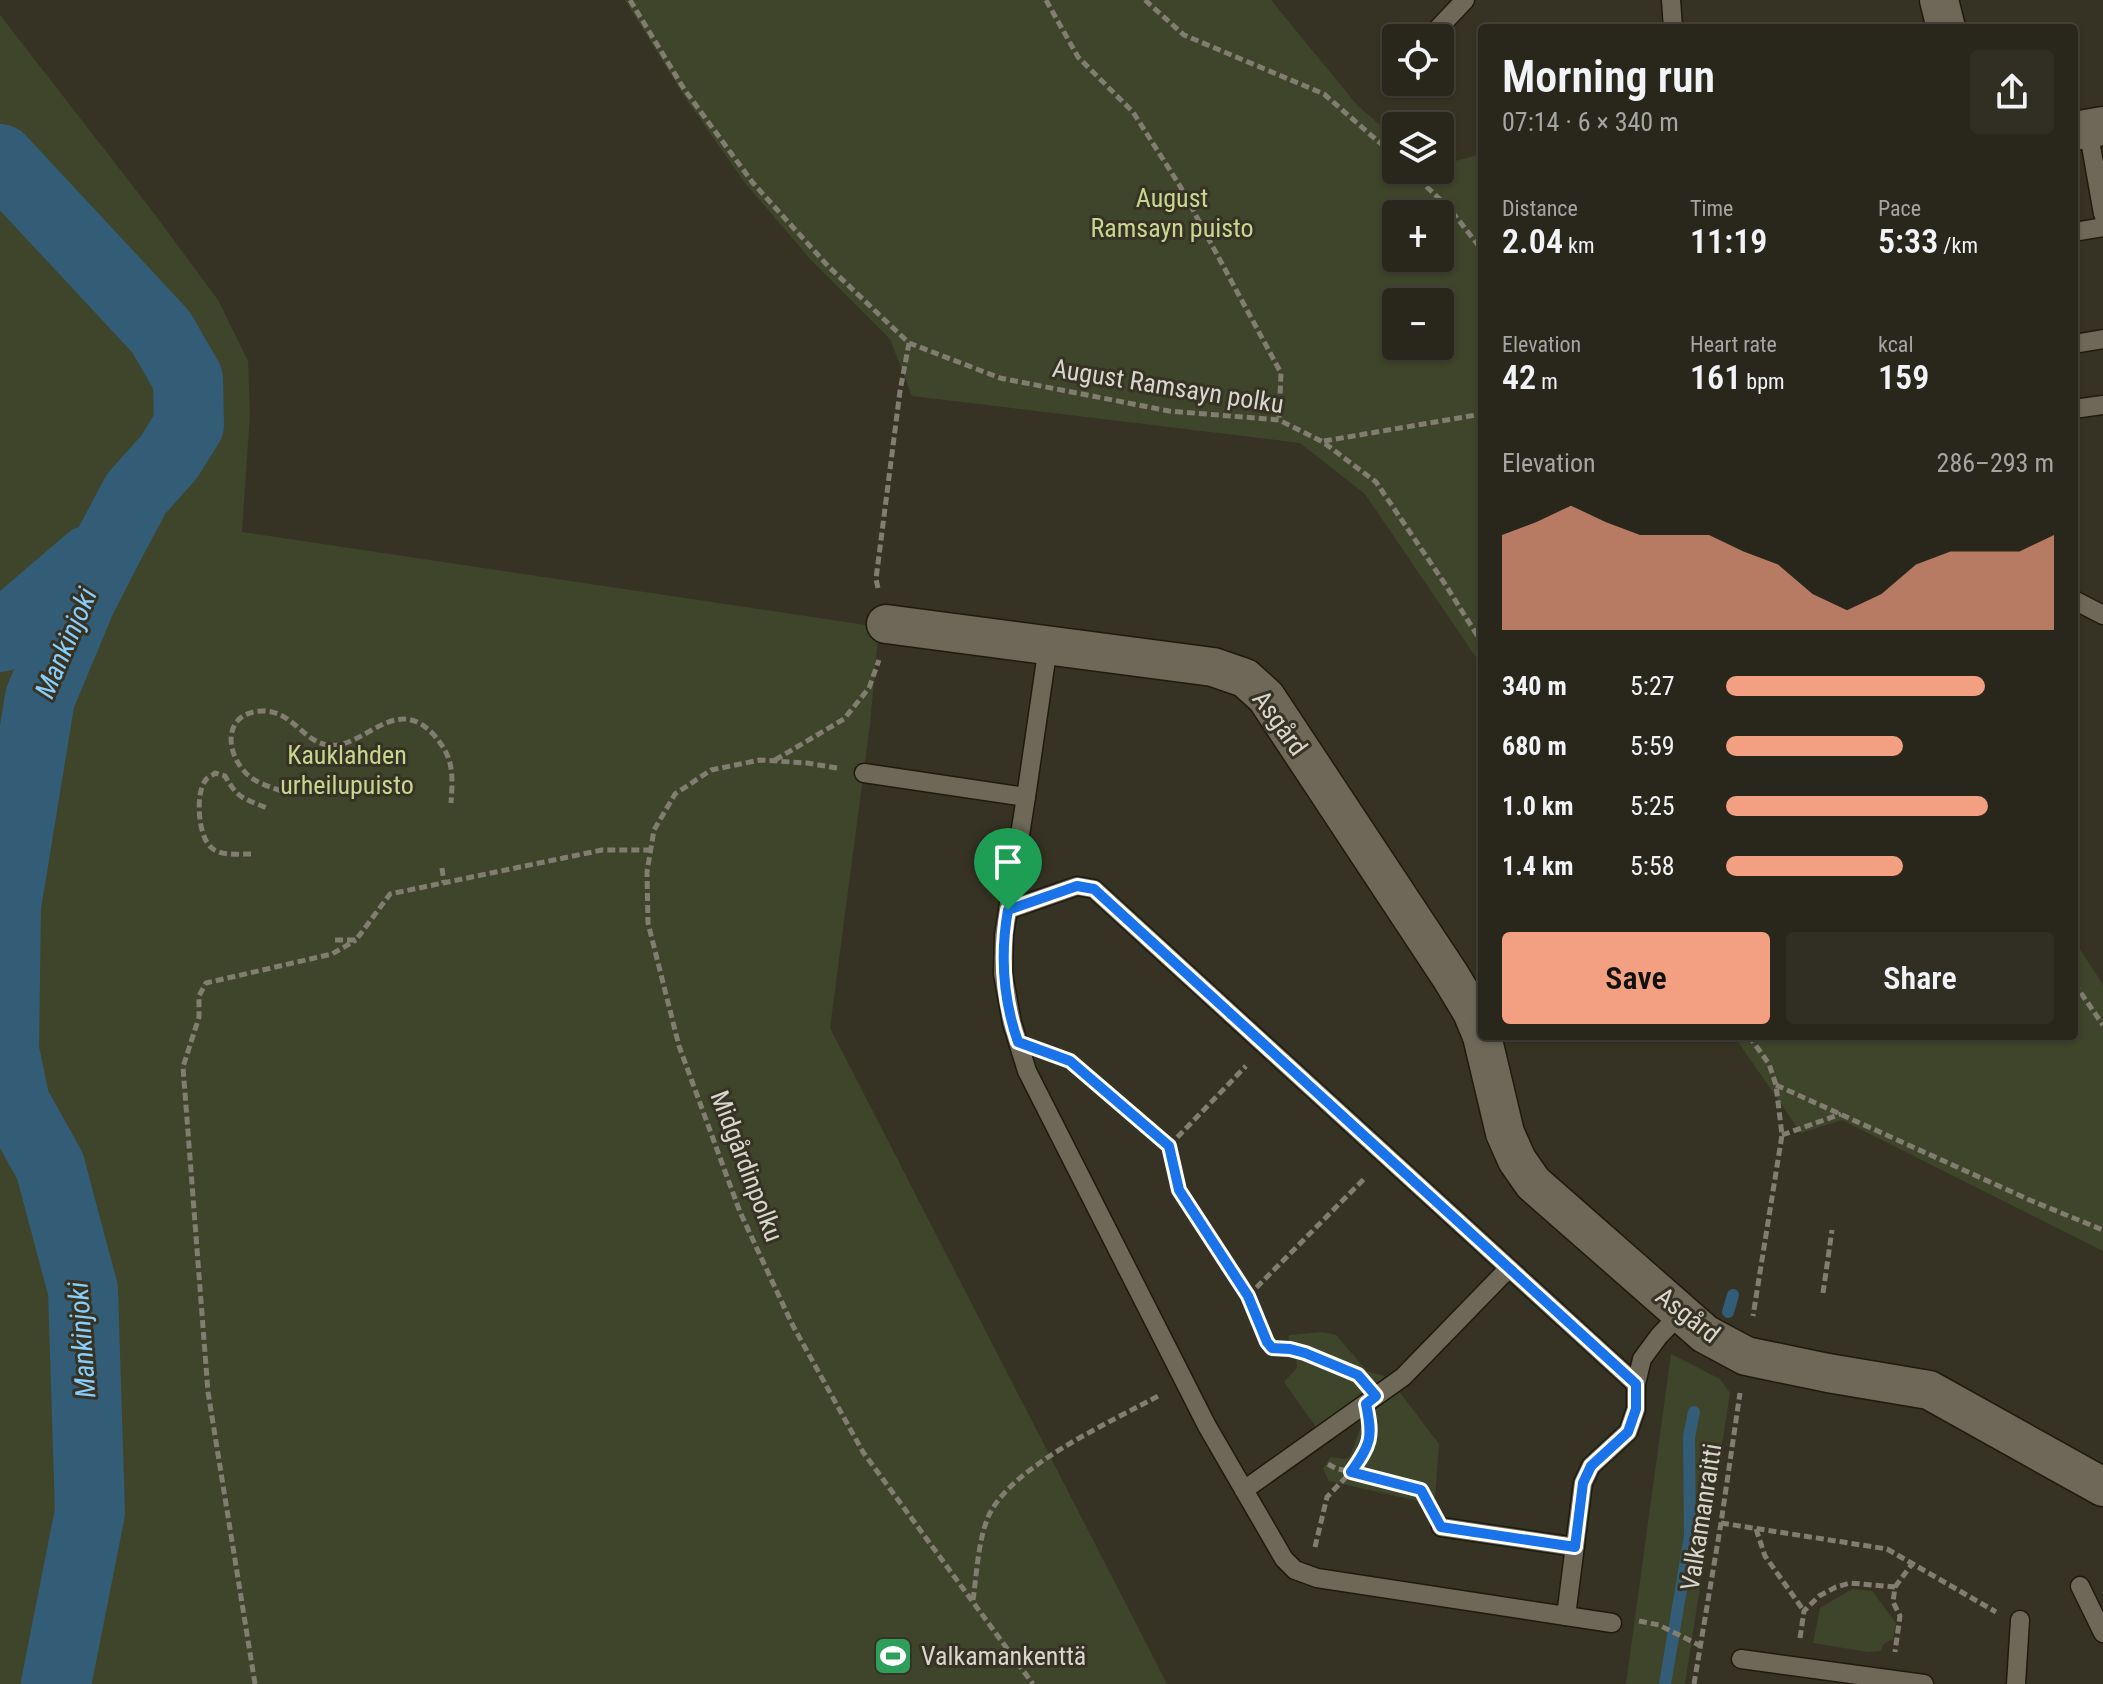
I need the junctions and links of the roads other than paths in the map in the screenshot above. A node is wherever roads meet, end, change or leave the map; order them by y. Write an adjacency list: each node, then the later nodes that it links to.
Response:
1 (1465, 0): 4 (lane)
2 (1671, 0): 5 (lane)
3 (1939, 0): 6 (street)
4 (1442, 24)
5 (1673, 24)
6 (1945, 24)
7 (2088, 128): 8 (lane)
8 (2103, 214)
9 (2103, 227): 10 (lane)
10 (2078, 231)
11 (2103, 339): 12 (lane)
12 (2078, 343)
13 (2103, 405): 14 (lane)
14 (2078, 408)
15 (2078, 602): 16 (lane)
16 (2103, 615)
17 (883, 641): 18 (street, Asgård)
18 (1048, 646): 20 (lane); 22 (street, Asgård)
19 (864, 773): 20 (lane)
20 (1026, 797): 21 (lane)
21 (1008, 910): 24 (lane); 28 (lane)
22 (1478, 1026)
23 (1483, 1040): 25 (street, Asgård)
24 (1509, 1268): 26 (lane); 28 (lane)
25 (1681, 1313): 26 (lane); 27 (street, Asgård)
26 (1636, 1384): 30 (lane)
27 (2103, 1487)
28 (1244, 1490): 32 (lane)
29 (1441, 1527): 30 (lane)
30 (1575, 1547): 32 (lane)
31 (2080, 1586): 35 (lane)
32 (1566, 1616): 34 (lane)
33 (2020, 1620): 38 (lane)
34 (1612, 1623)
35 (2103, 1633)
36 (1741, 1659): 37 (lane)
37 (1924, 1684)
38 (2016, 1684)

